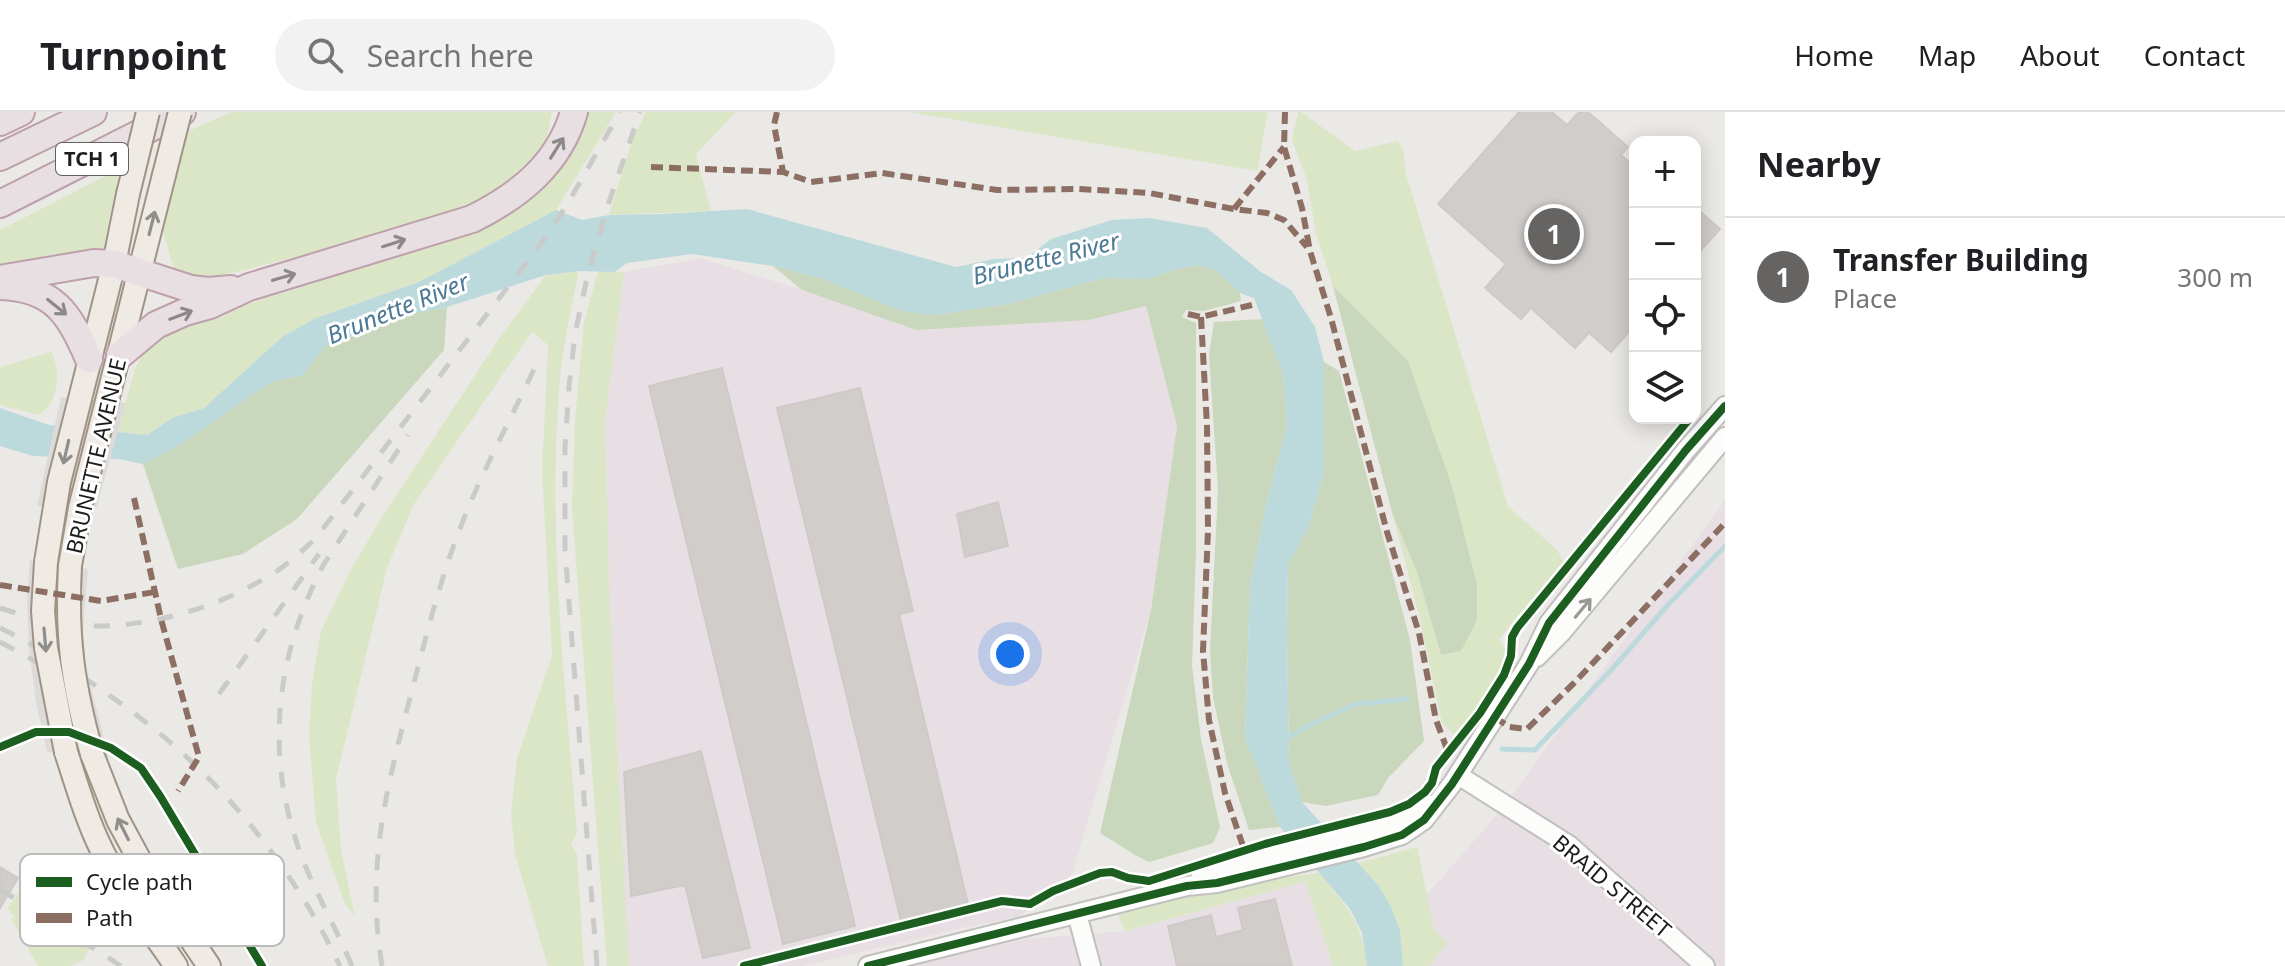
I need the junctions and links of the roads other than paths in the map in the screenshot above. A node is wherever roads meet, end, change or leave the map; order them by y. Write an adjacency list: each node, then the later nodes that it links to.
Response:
1 (21, 112): 6 (highway)
2 (93, 112): 7 (highway, TCH 1)
3 (148, 112): 9 (main road, BRUNETTE AVENUE, bridge)
4 (181, 112): 8 (highway, TCH 1); 10 (main road, BRUNETTE AVENUE, one-way to 4, bridge)
5 (574, 112): 13 (highway, one-way to 5)
6 (0, 122)
7 (0, 157)
8 (0, 204)
9 (114, 264): 10 (highway); 11 (highway); 15 (main road, BRUNETTE AVENUE)
10 (140, 271): 13 (highway); 14 (main road, BRUNETTE AVENUE)
11 (0, 279)
12 (0, 286): 15 (highway, one-way to 15)
13 (249, 287): 14 (highway, one-way to 13)
14 (120, 355): 22 (main road, BRUNETTE AVENUE, one-way to 14, bridge)
15 (89, 359): 21 (main road, BRUNETTE AVENUE, one-way to 21, bridge)
16 (1725, 406): 18 (street)
17 (1725, 437): 18 (street, one-way to 17)
18 (1529, 664): 19 (street)
19 (1458, 775): 20 (street); 31 (street, BRAID STREET)
20 (1360, 839): 23 (street); 23 (street)
21 (104, 854)
22 (136, 854)
23 (1187, 886): 24 (street)
24 (1077, 914): 29 (street); 30 (street)
25 (162, 946): 27 (main road, BRUNETTE AVENUE, one-way to 27, bridge)
26 (196, 946): 28 (main road, BRUNETTE AVENUE, one-way to 26, bridge)
27 (176, 966)
28 (209, 966)
29 (868, 966)
30 (1091, 966)
31 (1705, 966)

